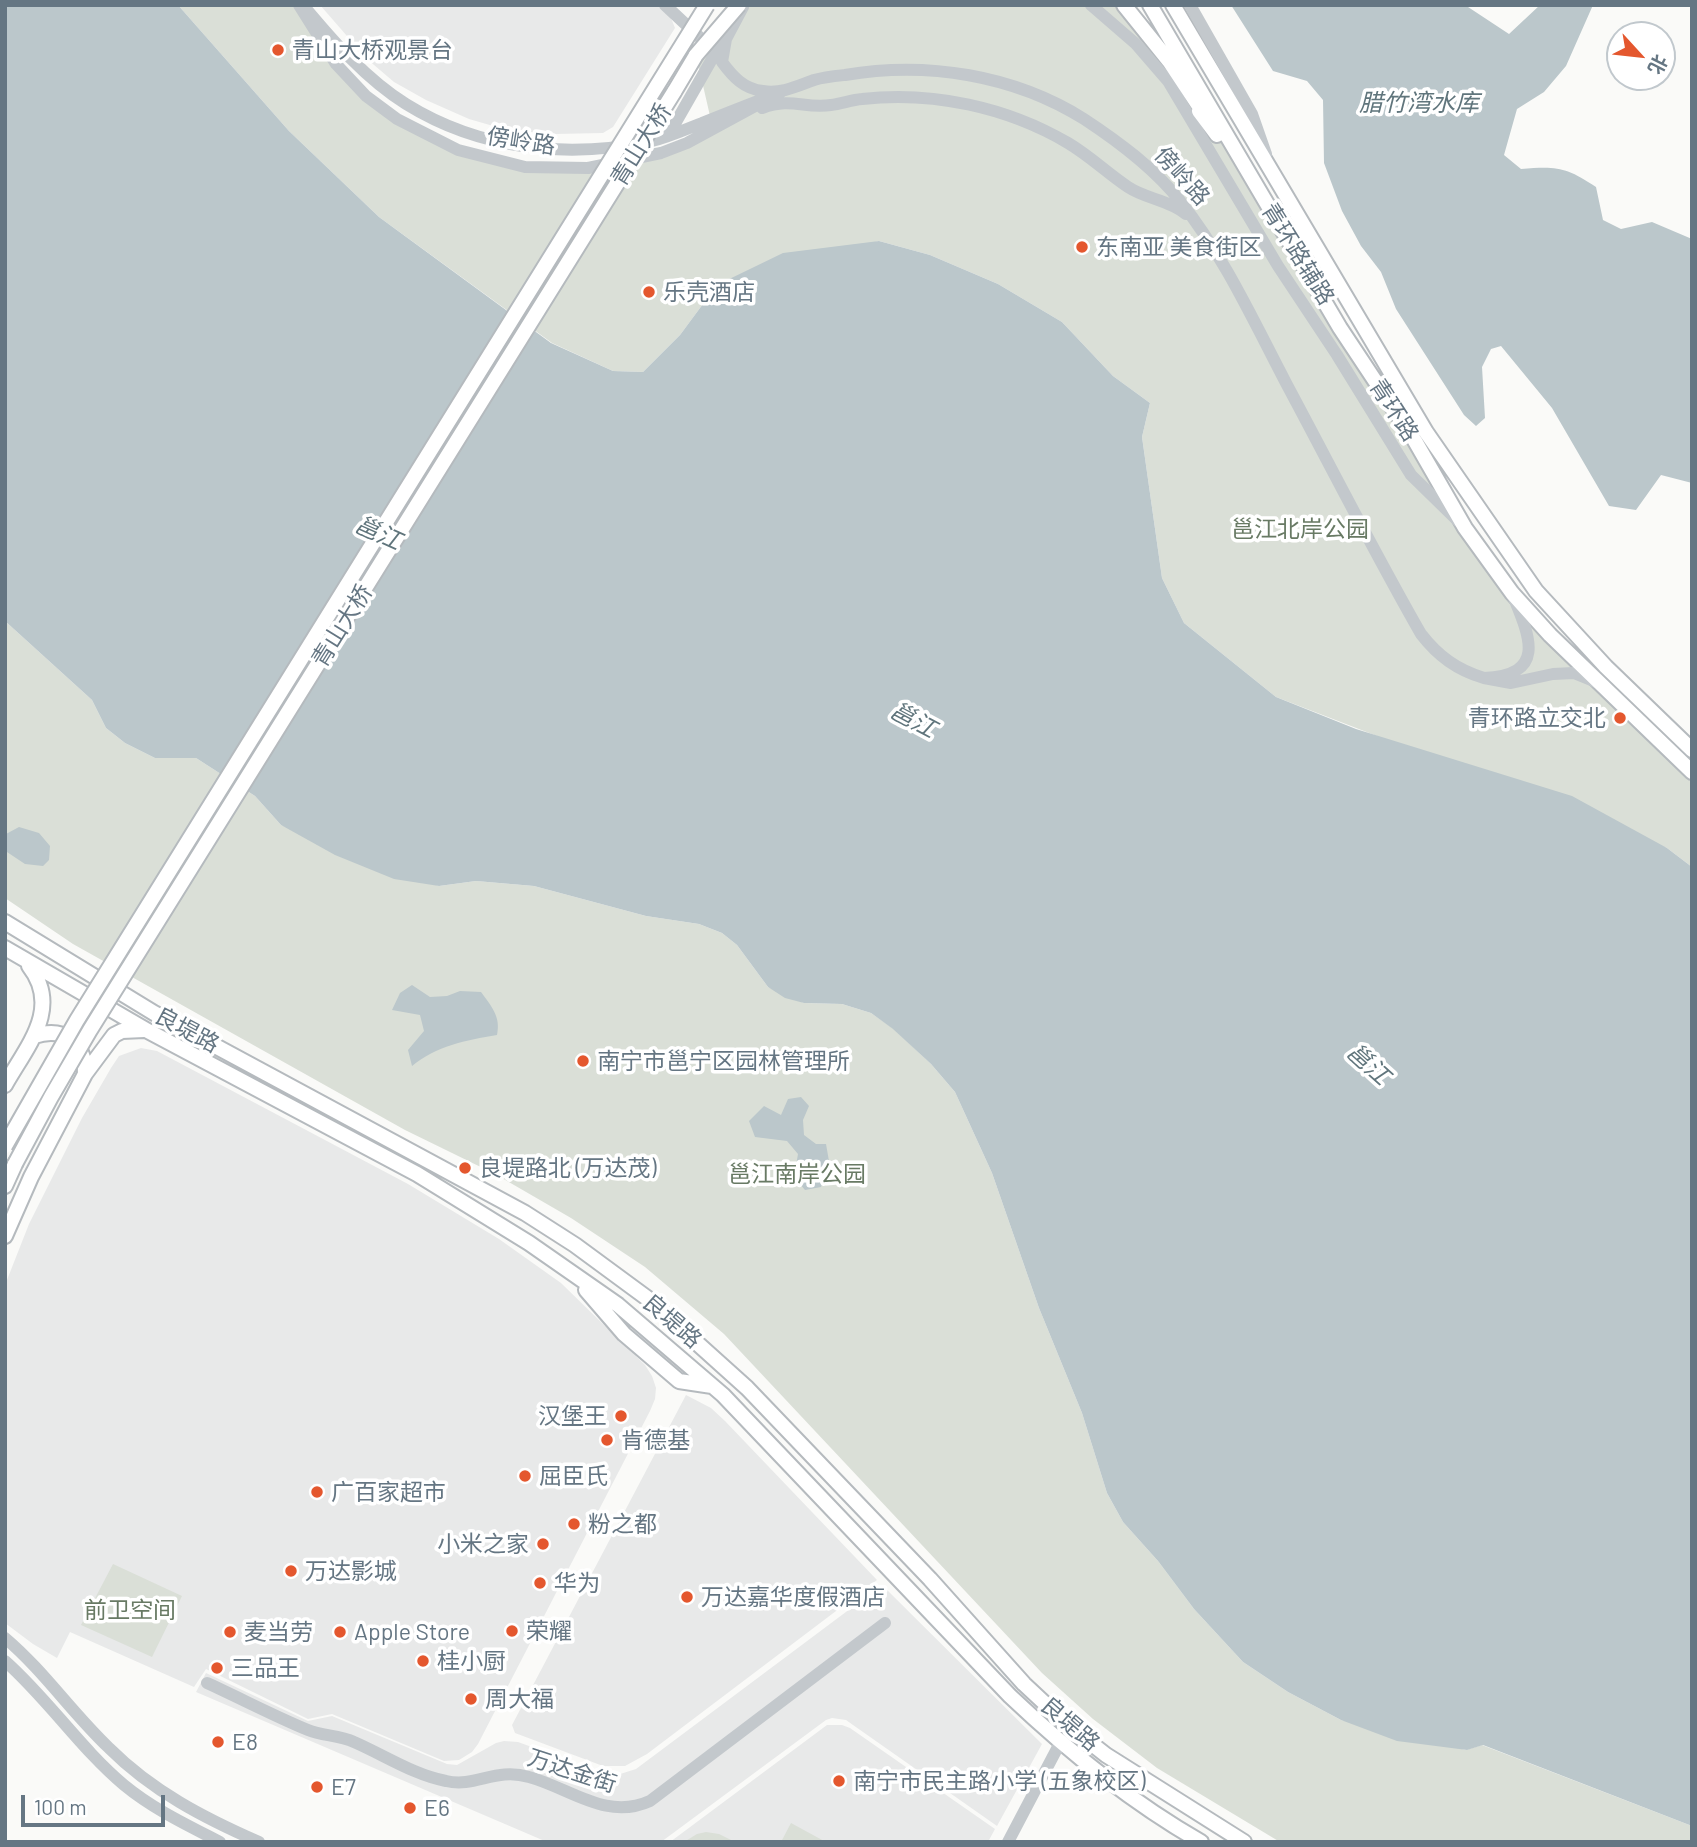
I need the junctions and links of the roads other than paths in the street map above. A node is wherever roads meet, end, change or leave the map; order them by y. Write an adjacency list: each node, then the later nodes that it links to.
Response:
1 (301, 5): 17 (street, 傍岭路); 20 (street, 傍岭路)
2 (665, 5): 13 (street)
3 (728, 5): 14 (main road, bridge)
4 (739, 5): 14 (main road, bridge)
5 (744, 5): 15 (street)
6 (1091, 5): 24 (street, 青环路辅路)
7 (1114, 5): 18 (main road)
8 (1124, 5): 18 (main road)
9 (1150, 5): 23 (main road, 青环路)
10 (1173, 5): 21 (main road, 青环路)
11 (1191, 5): 21 (street, 青环路辅路)
12 (704, 7): 13 (street); 39 (main road, 青山大桥, bridge)
13 (688, 27): 15 (street); 20 (street)
14 (696, 55): 40 (main road, 青山大桥, bridge)
15 (719, 58): 16 (street); 19 (street)
16 (782, 92): 17 (street, 傍岭路); 19 (street, 傍岭路); 22 (street, 傍岭路)
17 (713, 128): 22 (street)
18 (1217, 135): 23 (main road)
19 (668, 136): 20 (street, 傍岭路)
20 (613, 147)
21 (1272, 171): 28 (main road, 青环路)
22 (1195, 222): 26 (street, 傍岭路)
23 (1308, 272): 24 (main road, 青环路)
24 (1465, 528): 25 (main road, 青环路)
25 (1512, 593): 26 (street); 27 (main road, 青环路)
26 (1485, 678): 27 (street, 傍岭路)
27 (1601, 684): 29 (main road, 青环路)
28 (1692, 750)
29 (1692, 772)
30 (5, 922): 35 (main road, 良堤路)
31 (5, 948): 32 (main road, 良堤路)
32 (26, 962): 33 (main road, 良堤路); 34 (main road)
33 (148, 1031): 36 (main road, 良堤路); 37 (main road)
34 (34, 1036): 37 (main road); 38 (main road)
35 (218, 1046): 36 (main road); 51 (main road, 良堤路)
36 (209, 1064): 46 (main road, 良堤路)
37 (85, 1073): 41 (main road)
38 (5, 1085)
39 (5, 1146)
40 (5, 1186)
41 (5, 1236)
42 (885, 1623): 45 (street, 万达金街)
43 (5, 1638): 48 (street)
44 (5, 1661): 47 (street)
45 (207, 1683)
46 (1060, 1743): 49 (street); 50 (main road, 良堤路)
47 (220, 1842)
48 (260, 1842)
49 (1008, 1842)
50 (1201, 1842)
51 (1244, 1842)

